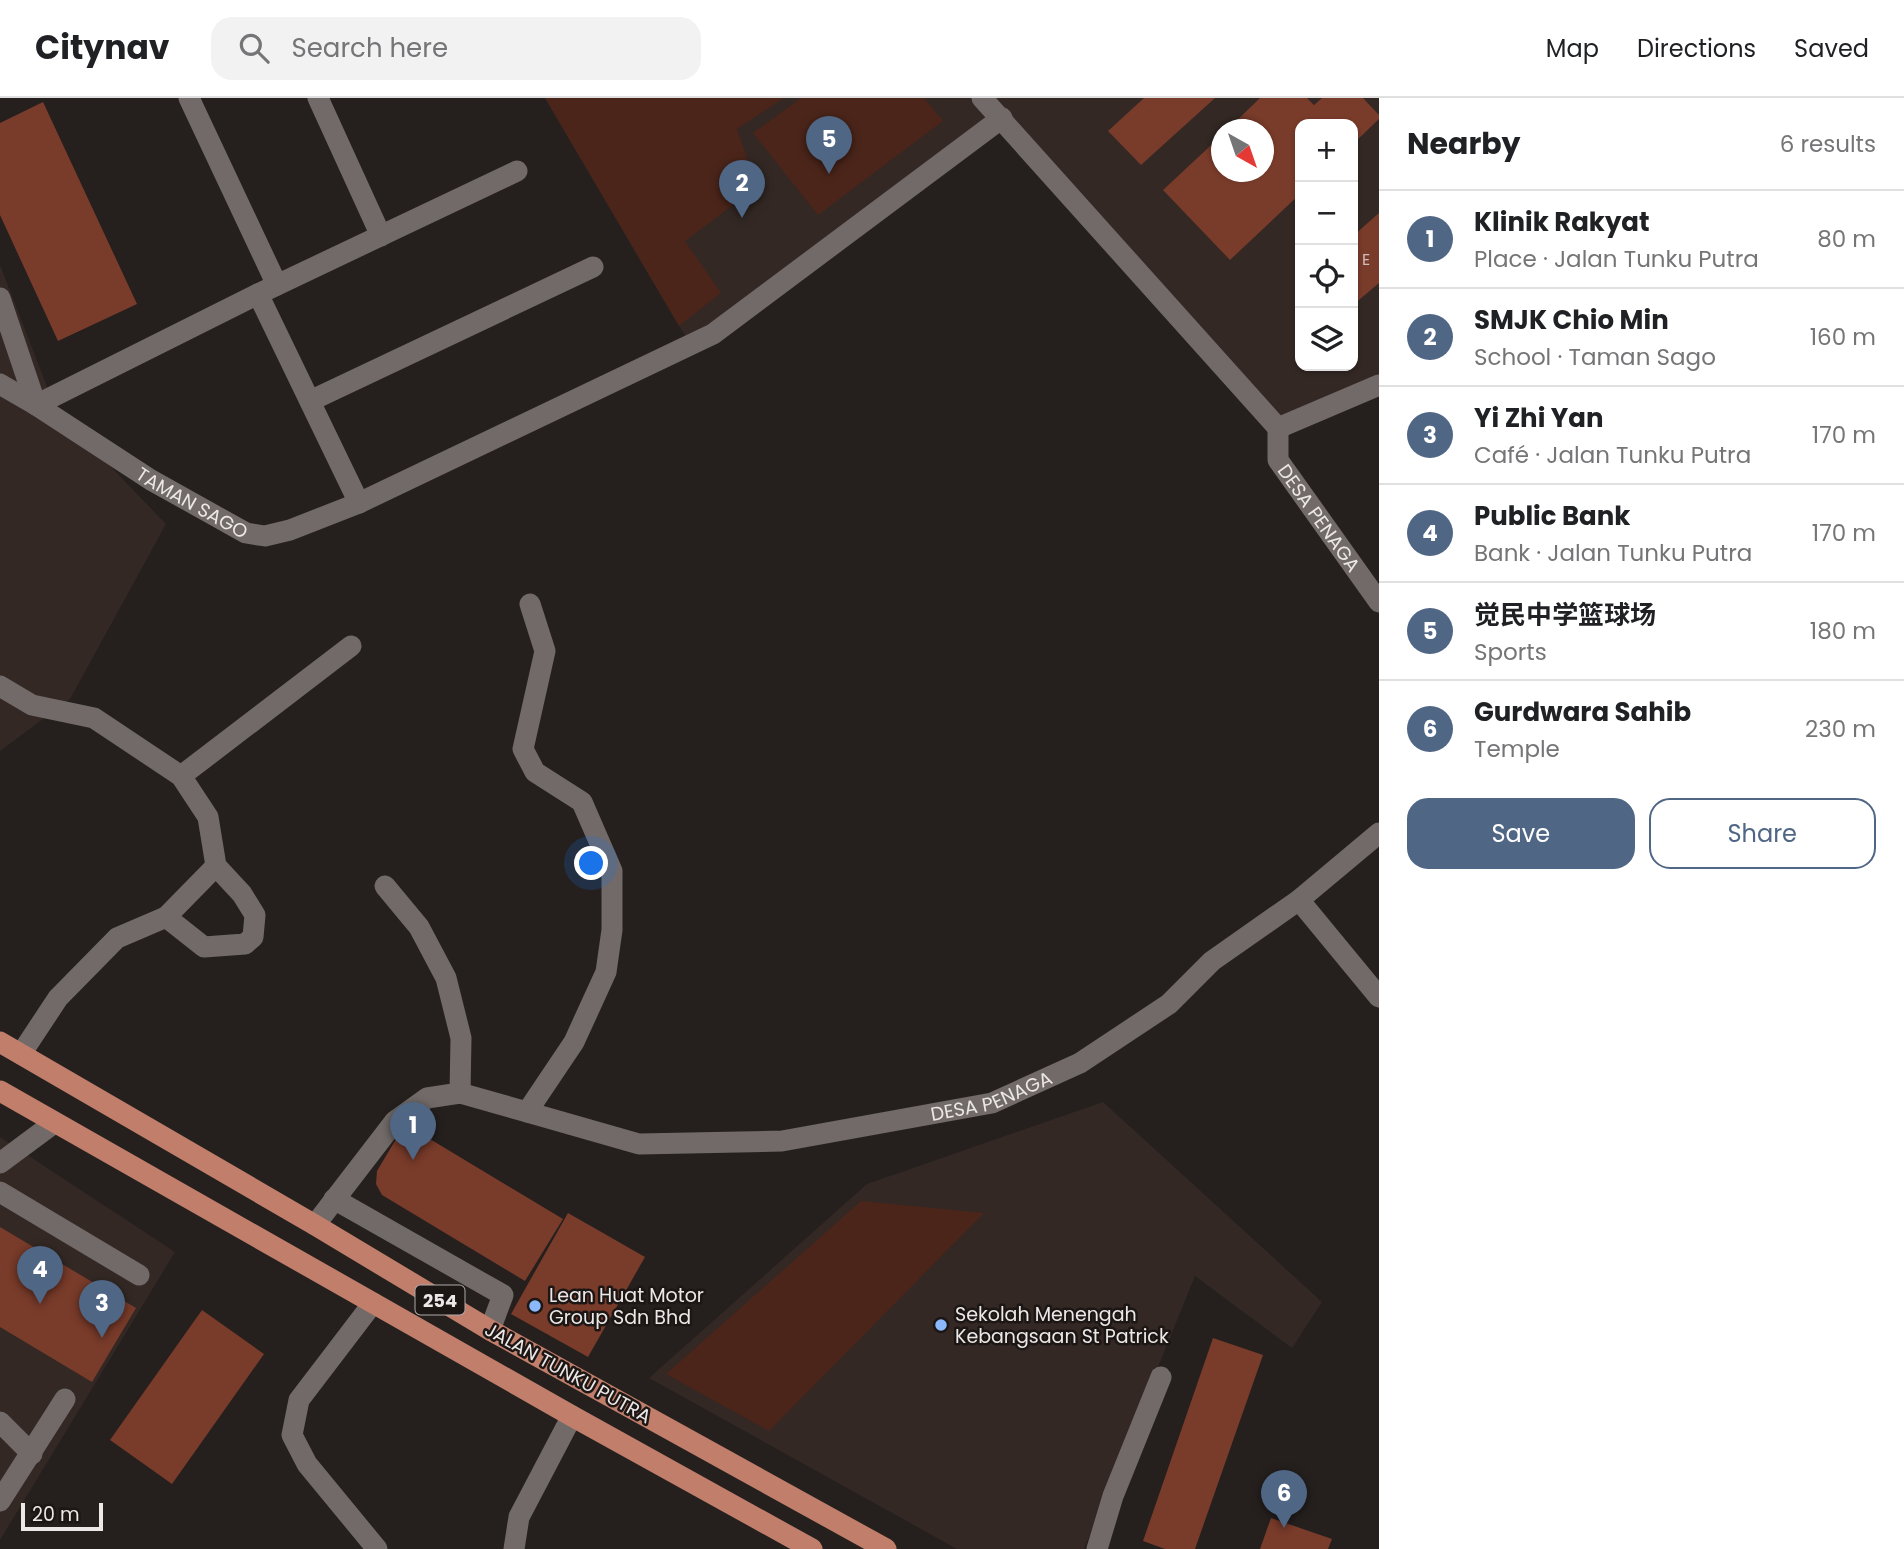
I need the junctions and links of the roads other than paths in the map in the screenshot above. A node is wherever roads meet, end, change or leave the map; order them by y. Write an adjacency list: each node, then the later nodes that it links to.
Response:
1 (189, 98): 8 (street)
2 (318, 98): 6 (street)
3 (982, 98): 4 (street)
4 (1002, 118): 14 (street); 15 (street, TAMAN SAGO)
5 (517, 171): 6 (street)
6 (381, 236): 8 (street)
7 (593, 267): 12 (street)
8 (267, 289): 12 (street); 13 (street)
9 (0, 298): 13 (street)
10 (0, 385): 13 (street, TAMAN SAGO)
11 (1379, 385): 14 (street)
12 (310, 401): 15 (street)
13 (36, 405): 15 (street, TAMAN SAGO)
14 (1278, 428): 16 (street, DESA PENAGA)
15 (359, 503)
16 (1379, 602)
17 (530, 604): 31 (street)
18 (351, 646): 20 (street)
19 (0, 686): 20 (street)
20 (181, 776): 22 (street)
21 (1379, 833): 24 (street, DESA PENAGA)
22 (216, 866): 25 (street); 25 (street)
23 (385, 886): 30 (street)
24 (1299, 900): 26 (street); 31 (street, DESA PENAGA)
25 (166, 917): 28 (street)
26 (1379, 997)
27 (0, 1042): 28 (main road, JALAN TUNKU PUTRA / 254)
28 (21, 1054): 36 (main road, JALAN TUNKU PUTRA / 254)
29 (0, 1091): 32 (main road, JALAN TUNKU PUTRA / 254)
30 (460, 1093): 31 (street, DESA PENAGA); 35 (street)
31 (527, 1112)
32 (54, 1123): 33 (street); 38 (main road, JALAN TUNKU PUTRA / 254)
33 (0, 1164)
34 (0, 1192): 37 (street)
35 (334, 1199): 36 (street); 39 (street)
36 (315, 1225): 39 (main road, JALAN TUNKU PUTRA / 254)
37 (139, 1275)
38 (373, 1303): 42 (main road, JALAN TUNKU PUTRA / 254); 46 (street)
39 (490, 1330): 49 (main road, JALAN TUNKU PUTRA / 254)
40 (1161, 1377): 50 (street)
41 (65, 1399): 44 (street)
42 (572, 1416): 47 (street); 48 (main road, JALAN TUNKU PUTRA / 254)
43 (0, 1422): 44 (street)
44 (32, 1454): 45 (street)
45 (0, 1501)
46 (377, 1549)
47 (514, 1549)
48 (812, 1549)
49 (886, 1549)
50 (1097, 1549)

